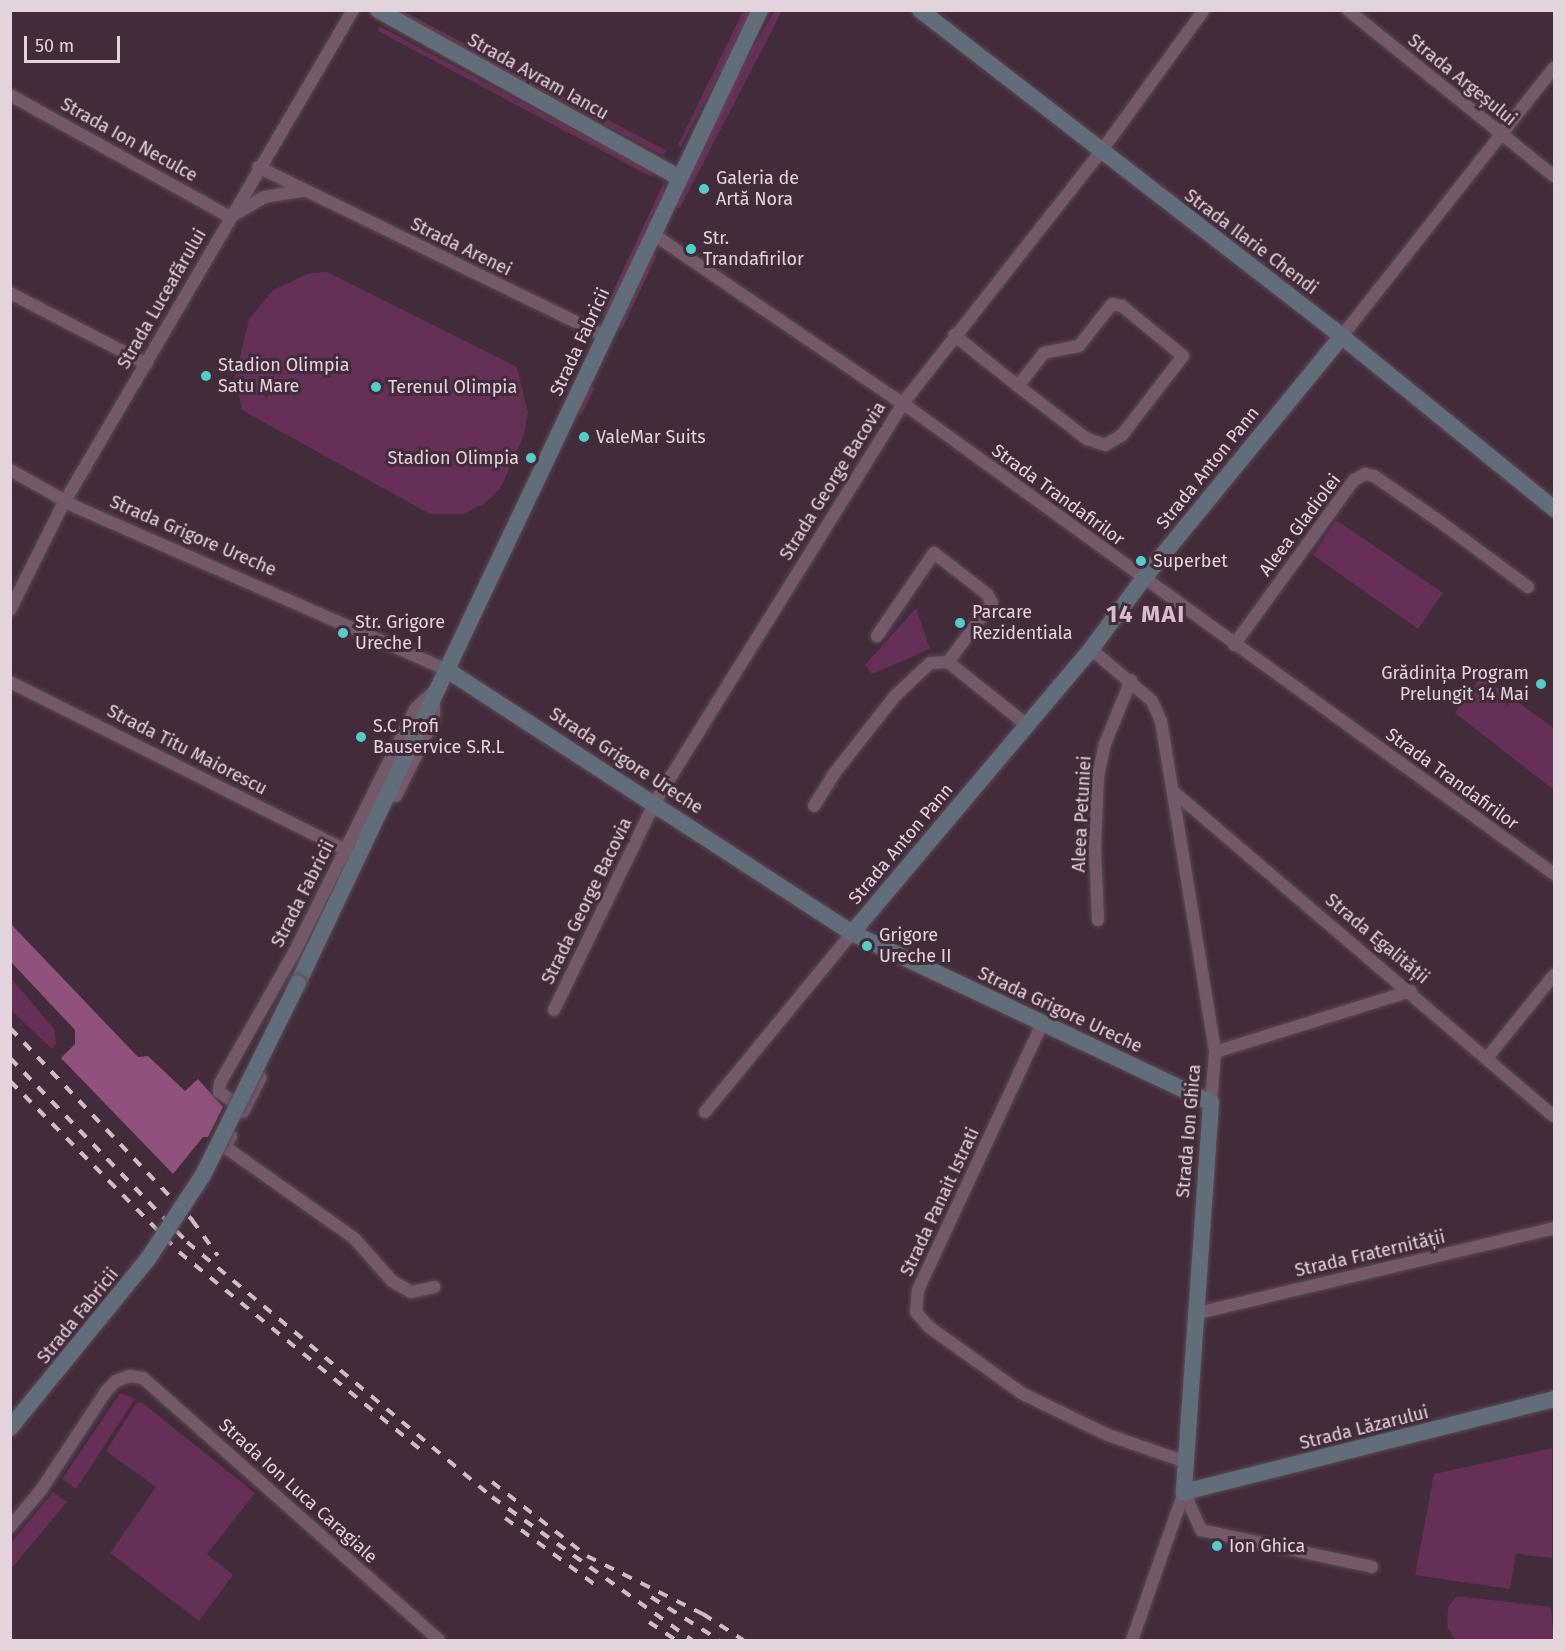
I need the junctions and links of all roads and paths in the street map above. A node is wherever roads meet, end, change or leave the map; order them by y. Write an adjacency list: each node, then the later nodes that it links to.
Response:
1 (352, 10): 11 (street, Strada Luceafărului)
2 (378, 10): 13 (street, Strada Avram Iancu)
3 (760, 10): 13 (street, Strada Fabricii)
4 (920, 10): 10 (street, Strada Ilarie Chendi)
5 (1204, 10): 10 (street, Strada George Bacovia)
6 (1348, 10): 9 (street, Strada Argeșului)
7 (1554, 68): 9 (street, Strada Anton Pann)
8 (10, 95): 15 (street, Strada Ion Neculce)
9 (1502, 135): 12 (street, Strada Argeșului); 20 (street, Strada Anton Pann)
10 (1100, 153): 18 (street, Strada George Bacovia); 20 (street, Strada Ilarie Chendi)
11 (258, 167): 14 (street, Strada Arenei); 15 (street, Strada Luceafărului)
12 (1554, 176)
13 (678, 177): 16 (street, Strada Fabricii)
14 (303, 191): 15 (street); 19 (street, Strada Arenei)
15 (230, 217): 21 (street, Strada Luceafărului)
16 (653, 234): 19 (street, Strada Fabricii); 23 (street, Strada Trandafirilor)
17 (10, 293): 21 (street)
18 (954, 335): 22 (street); 23 (street, Strada George Bacovia)
19 (604, 336): 34 (street, Strada Fabricii)
20 (1342, 336): 26 (street, Strada Ilarie Chendi); 27 (street, Strada Anton Pann)
21 (147, 364): 25 (street, Strada Luceafărului)
22 (1018, 386): 22 (street)
23 (903, 403): 27 (street, Strada Trandafirilor); 40 (street, Strada George Bacovia)
24 (10, 470): 25 (street, Strada Grigore Ureche)
25 (66, 501): 29 (street, Strada Luceafărului); 34 (street, Strada Grigore Ureche)
26 (1554, 509)
27 (1143, 578): 31 (street, Strada Trandafirilor); 32 (street, Strada Anton Pann)
28 (1528, 587): 31 (street, Aleea Gladiolei)
29 (10, 610)
30 (878, 636): 33 (street)
31 (1234, 645): 43 (street, Strada Trandafirilor)
32 (1091, 649): 35 (street, Strada Ion Ghica); 38 (street, Strada Anton Pann)
33 (948, 662): 38 (street); 41 (street)
34 (447, 670): 37 (street, Strada Fabricii); 40 (street, Strada Grigore Ureche)
35 (1131, 680): 39 (street, Strada Ion Ghica); 44 (street, Aleea Petuniei)
36 (10, 682): 42 (street, Strada Titu Maiorescu)
37 (434, 691): 42 (street, Strada Fabricii); 52 (street); 60 (street, Strada Fabricii, bridge)
38 (1027, 725): 45 (street, Strada Anton Pann)
39 (1174, 792): 47 (street, Strada Egalității); 50 (street, Strada Ion Ghica)
40 (655, 802): 45 (street, Strada Grigore Ureche); 48 (street, Strada George Bacovia)
41 (814, 806)
42 (347, 851): 52 (street, Strada Fabricii)
43 (1554, 874)
44 (1098, 920)
45 (852, 933): 49 (street, Strada Grigore Ureche); 54 (street, Strada Anton Pann)
46 (1554, 975): 51 (street)
47 (1411, 992): 50 (street); 51 (street, Strada Egalității)
48 (554, 1010)
49 (1042, 1024): 53 (street, Strada Grigore Ureche); 61 (street, Strada Panait Istrati)
50 (1215, 1052): 53 (street, Strada Ion Ghica)
51 (1486, 1058): 55 (street, Strada Egalității)
52 (251, 1097): 57 (street)
53 (1211, 1103): 58 (street, Strada Ion Ghica)
54 (705, 1112)
55 (1554, 1116)
56 (1554, 1228): 58 (street, Strada Fraternității)
57 (434, 1287)
58 (1194, 1314): 61 (street, Strada Ion Ghica)
59 (1554, 1399): 62 (street, Strada Lăzarului)
60 (10, 1428)
61 (1183, 1461): 62 (street, Strada Ion Ghica)
62 (1184, 1492): 64 (street); 66 (street, Strada Ion Ghica)
63 (10, 1527): 65 (street, Strada Ion Luca Caragiale)
64 (1372, 1567)
65 (439, 1641)
66 (1132, 1641)

